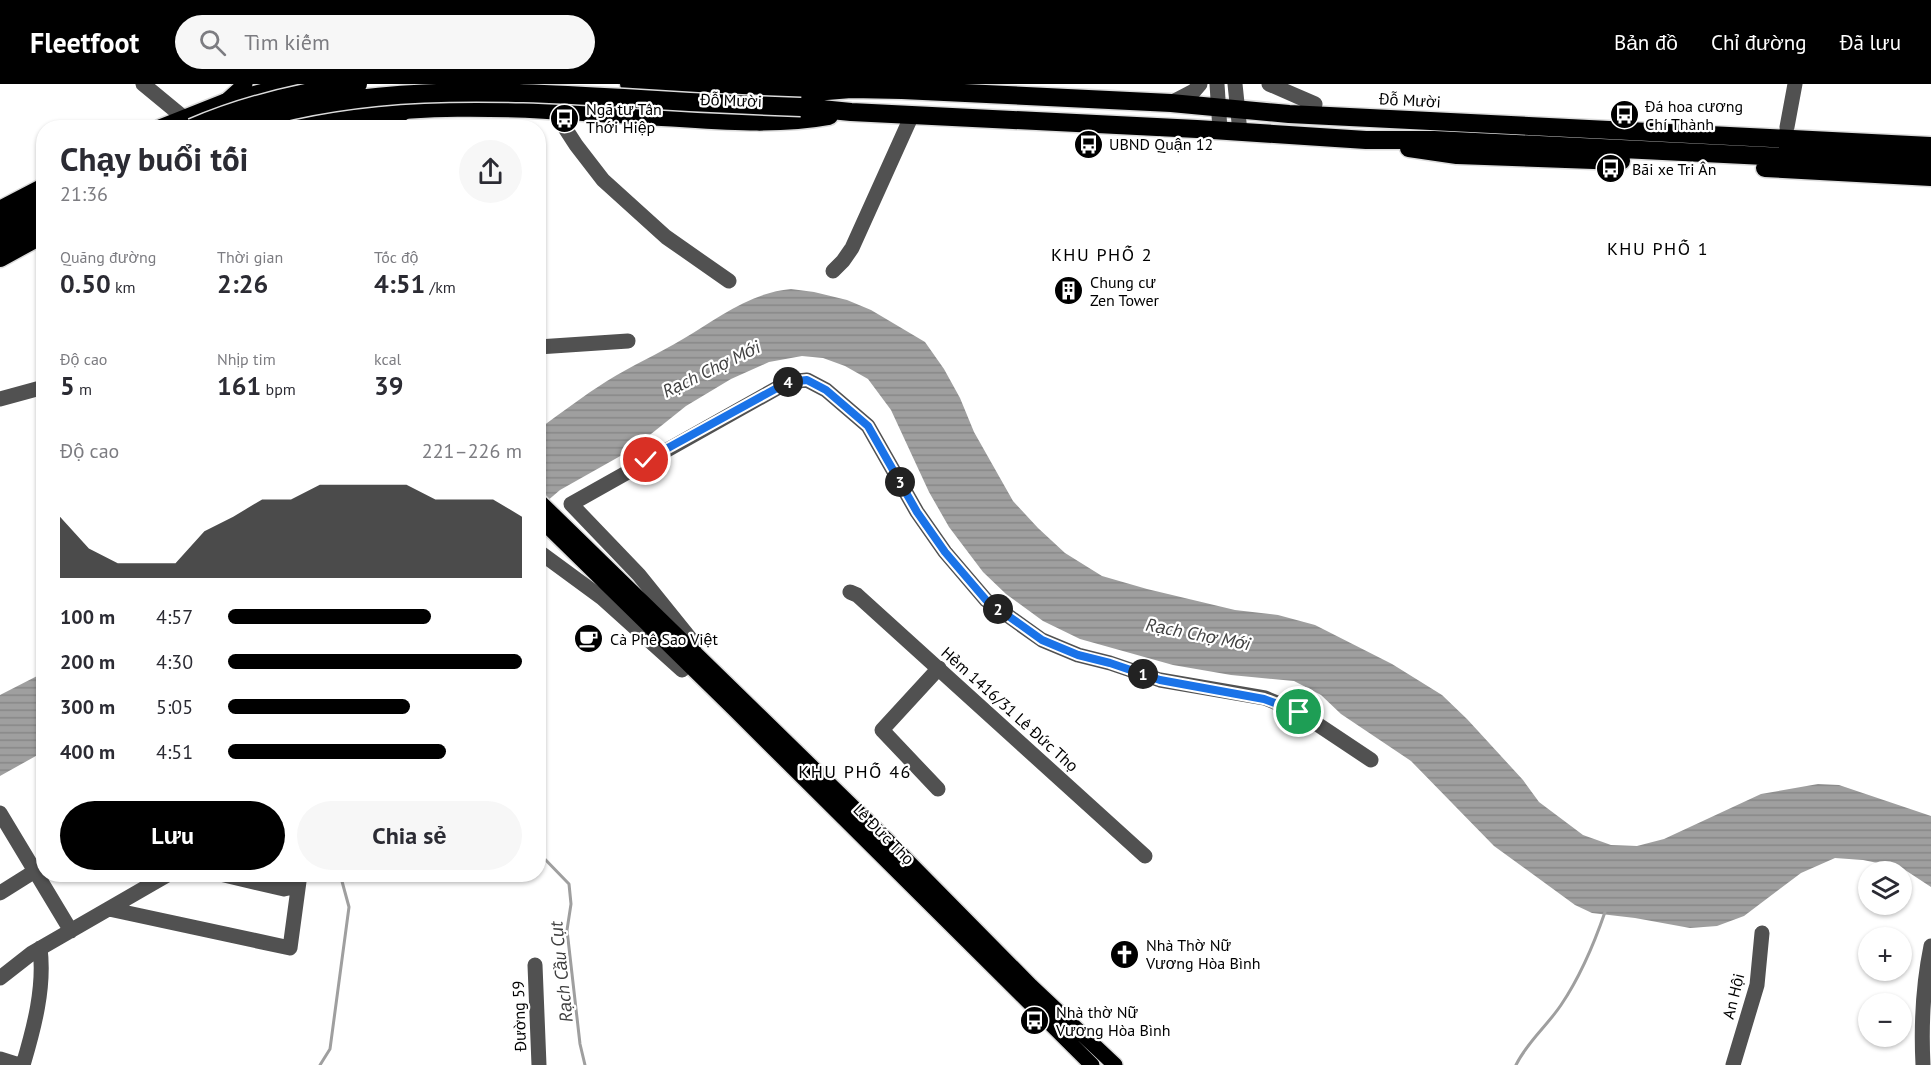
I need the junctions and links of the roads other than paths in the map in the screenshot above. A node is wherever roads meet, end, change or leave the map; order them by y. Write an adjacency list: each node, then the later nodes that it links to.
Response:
1 (143, 84): 29 (street)
2 (245, 84): 18 (main road)
3 (296, 84): 16 (highway)
4 (303, 84): 34 (main road)
5 (329, 84): 35 (main road)
6 (358, 84): 31 (highway, bridge)
7 (365, 84): 25 (highway)
8 (629, 84): 17 (highway)
9 (824, 84): 15 (highway, Đỗ Mười)
10 (1200, 84): 19 (street)
11 (1217, 84): 21 (street)
12 (1235, 84): 23 (street)
13 (1269, 84): 20 (street)
14 (1795, 84): 38 (street)
15 (851, 89): 17 (highway, Đỗ Mười); 19 (highway, Đỗ Mười)
16 (268, 91): 18 (highway); 33 (highway)
17 (801, 100): 26 (highway, Đỗ Mười); 32 (highway, bridge)
18 (224, 103): 30 (highway)
19 (1171, 103): 21 (highway, Đỗ Mười)
20 (1315, 104): 27 (highway); 38 (highway, Đỗ Mười)
21 (1219, 107): 23 (highway, Đỗ Mười); 39 (street)
22 (411, 108): 24 (highway, Đỗ Mười); 25 (highway, Đỗ Mười); 37 (main road)
23 (1239, 109): 27 (highway, Đỗ Mười); 40 (street)
24 (554, 111): 26 (highway, Đỗ Mười); 55 (street)
25 (367, 112): 36 (highway, Đỗ Mười)
26 (851, 112): 28 (highway, Đỗ Mười)
27 (1289, 114): 43 (highway, Đỗ Mười)
28 (912, 115): 39 (highway, Đỗ Mười); 54 (street)
29 (186, 120)
30 (192, 120)
31 (197, 120)
32 (253, 120)
33 (274, 120)
34 (299, 120)
35 (331, 120)
36 (341, 120)
37 (394, 120)
38 (1787, 127): 41 (highway, Đỗ Mười)
39 (1214, 130): 40 (highway, Đỗ Mười)
40 (1240, 132): 42 (highway, Đỗ Mười)
41 (1931, 134)
42 (1366, 140): 44 (highway, Đỗ Mười); 45 (highway, Đỗ Mười)
43 (1931, 146)
44 (1931, 164)
45 (1931, 177)
46 (36, 191): 48 (highway)
47 (36, 206): 50 (highway)
48 (0, 210)
49 (36, 222): 52 (highway)
50 (0, 226)
51 (36, 238): 53 (highway)
52 (0, 242)
53 (0, 258)
54 (833, 271)
55 (729, 281)
56 (628, 341): 57 (street)
57 (546, 346)
58 (36, 389): 59 (street)
59 (0, 399)
60 (549, 522): 63 (main road, Lê Đức Thọ); 72 (main road, Lê Đức Thọ)
61 (546, 557): 65 (street)
62 (850, 592): 64 (street, Hẻm 1416/31 Lê Đức Thọ)
63 (694, 652): 66 (street, Lê Đức Thọ); 72 (main road, Lê Đức Thọ)
64 (939, 668): 67 (street); 69 (street, Hẻm 1416/31 Lê Đức Thọ)
65 (682, 670)
66 (1371, 760)
67 (938, 789)
68 (0, 813): 70 (street)
69 (1145, 856)
70 (36, 864)
71 (36, 870): 78 (street)
72 (906, 870): 87 (main road, Lê Đức Thọ); 90 (main road, Lê Đức Thọ)
73 (46, 882): 80 (street)
74 (155, 882): 79 (street)
75 (255, 882): 76 (street)
76 (296, 882)
77 (299, 882): 79 (street)
78 (0, 893)
79 (109, 909): 80 (street)
80 (71, 931): 83 (street)
81 (1762, 933): 91 (street, An Hội)
82 (1931, 946): 92 (street)
83 (40, 948): 85 (street); 88 (street)
84 (535, 965): 89 (street, Đường 59)
85 (0, 978)
86 (0, 1059): 88 (street)
87 (1110, 1063)
88 (21, 1065)
89 (539, 1065)
90 (1092, 1065)
91 (1732, 1065)
92 (1923, 1065)

